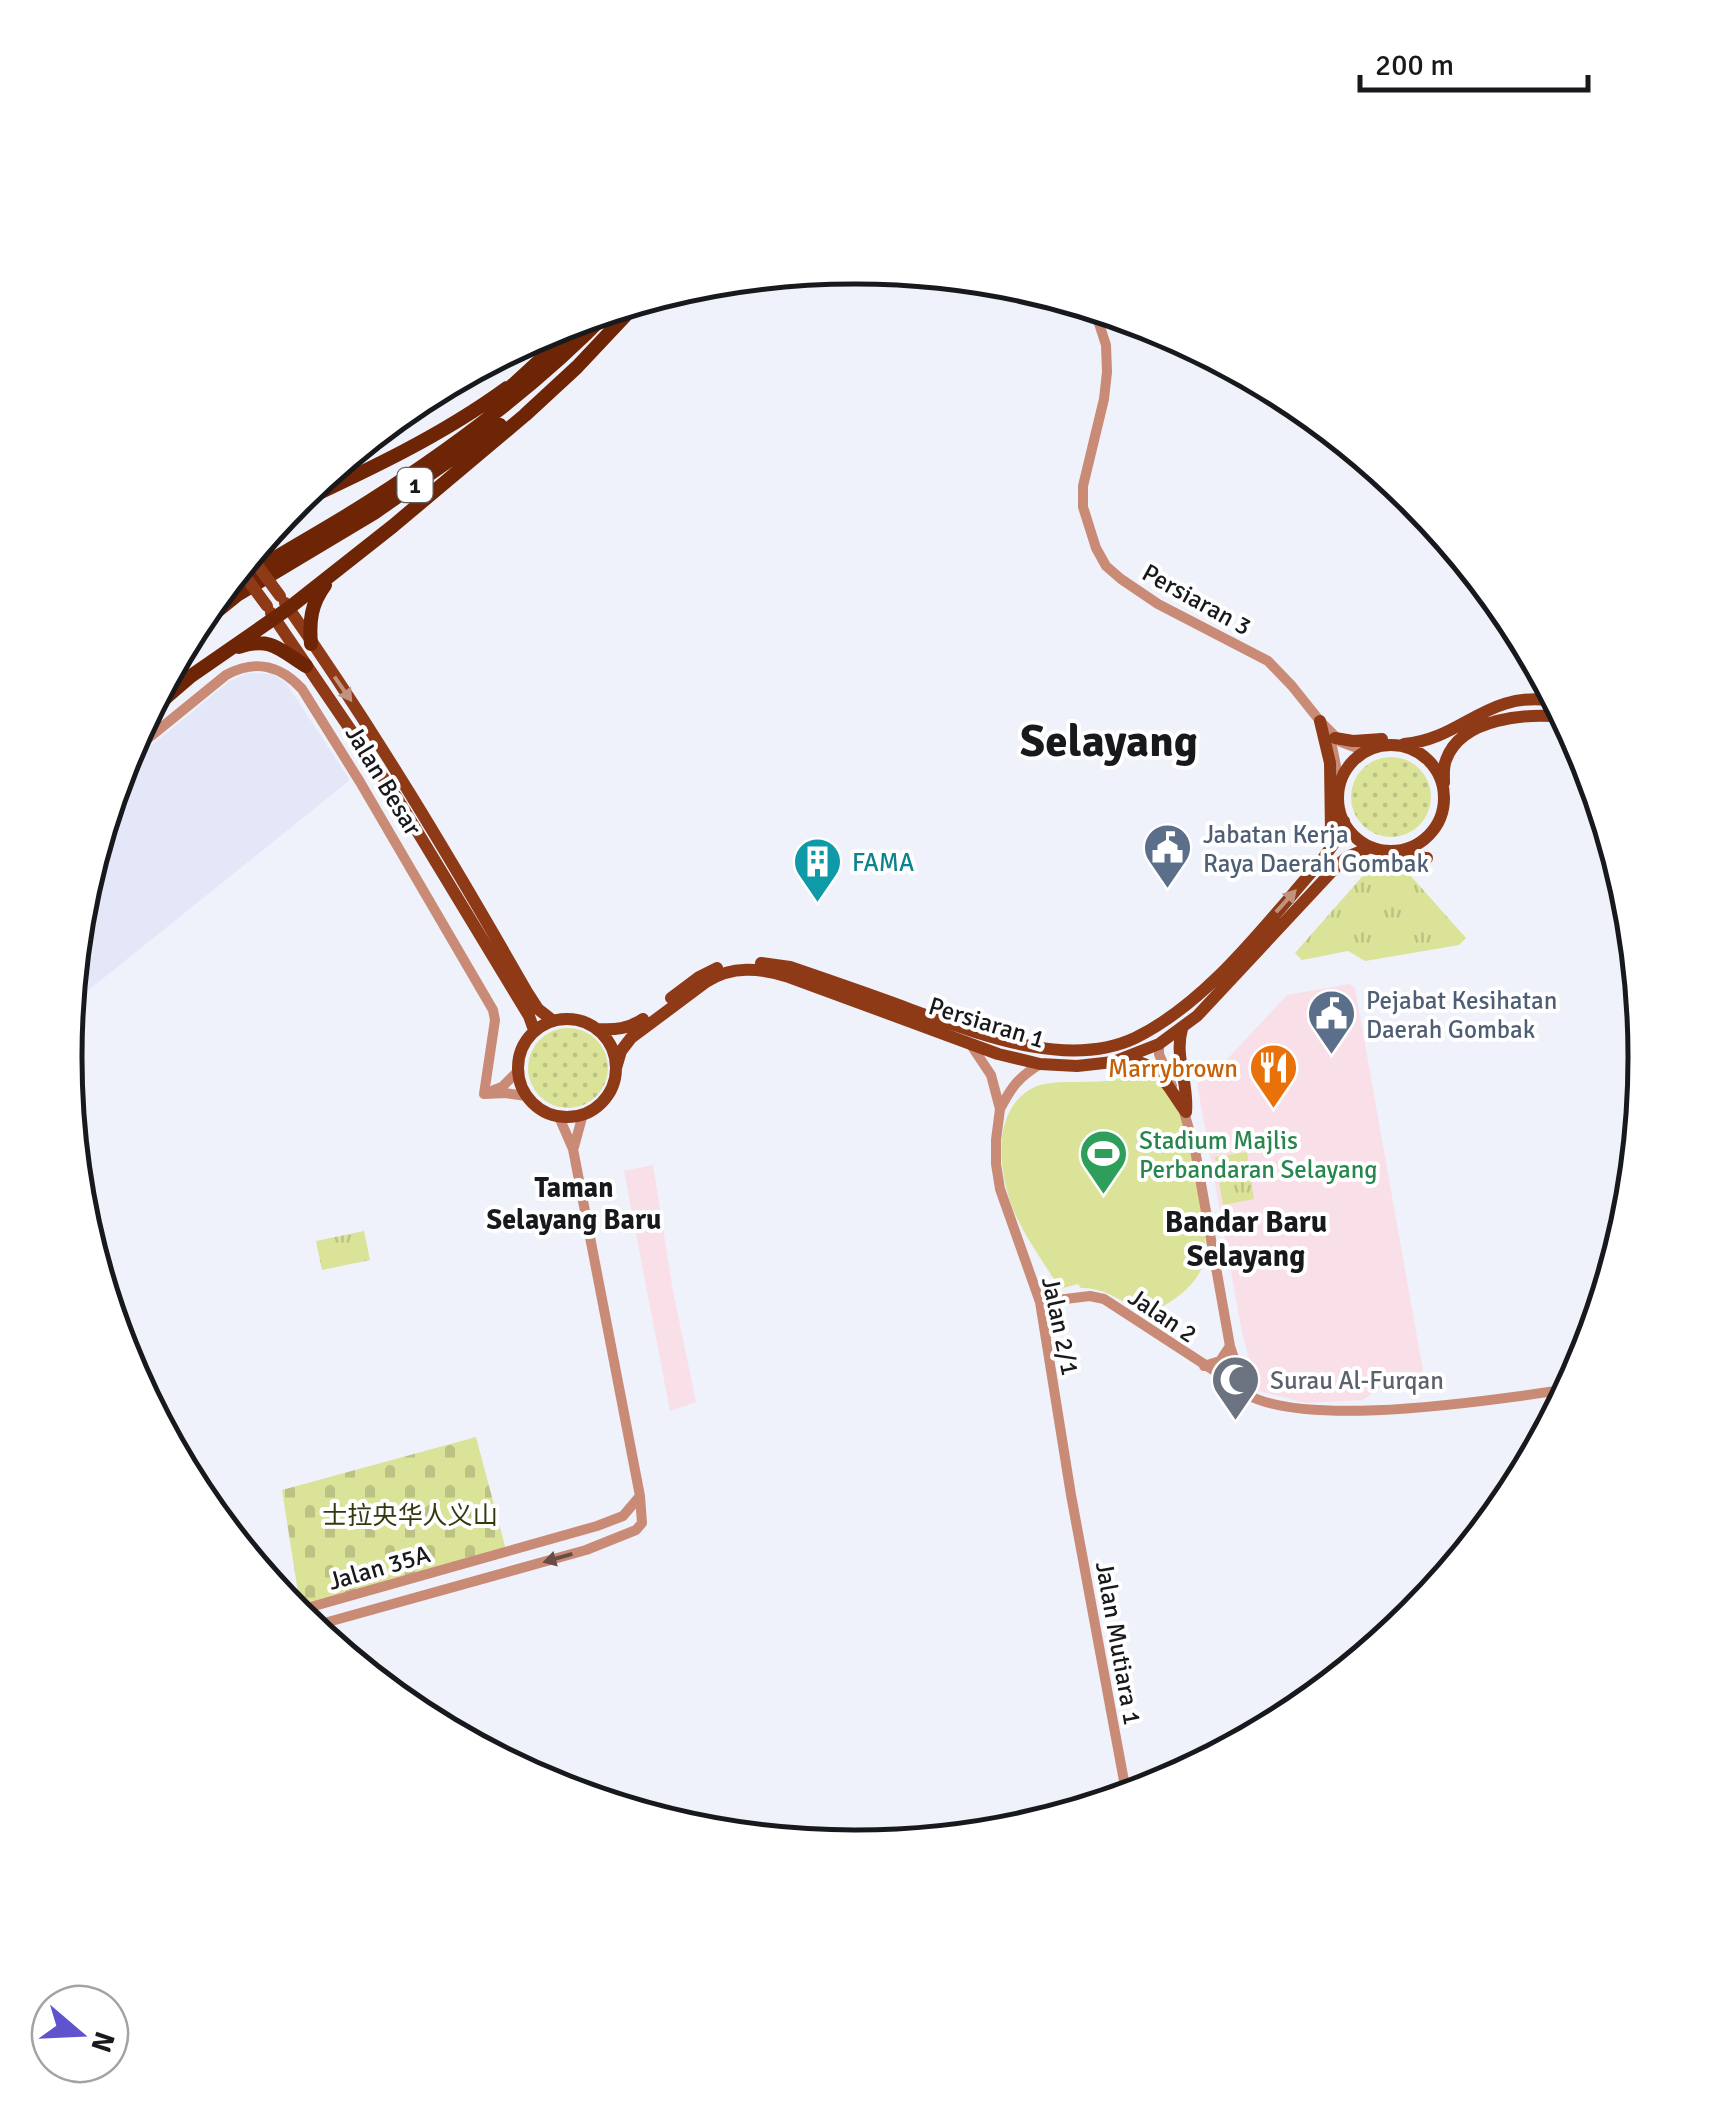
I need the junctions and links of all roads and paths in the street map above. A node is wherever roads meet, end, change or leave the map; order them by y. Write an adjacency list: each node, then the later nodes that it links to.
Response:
1 (620, 321): 13 (highway, 1)
2 (622, 321): 11 (highway)
3 (1099, 324): 22 (street, Persiaran 3)
4 (589, 332): 8 (highway, 1)
5 (559, 343): 6 (highway)
6 (525, 375): 7 (highway); 8 (highway)
7 (340, 482)
8 (276, 557): 10 (highway, 1)
9 (259, 567): 14 (main road, Jalan Besar, bridge)
10 (257, 569)
11 (335, 573): 14 (highway); 16 (highway)
12 (248, 580): 15 (main road, Jalan Besar, bridge)
13 (233, 600)
14 (284, 602): 15 (highway); 16 (main road, Jalan Besar)
15 (271, 612): 17 (highway); 18 (main road, Jalan Besar)
16 (312, 644): 37 (main road, Jalan Besar, one-way to 37)
17 (226, 652): 18 (highway); 19 (highway)
18 (306, 666): 39 (main road, Jalan Besar)
19 (177, 688)
20 (1539, 699): 23 (main road)
21 (1549, 717): 25 (main road)
22 (1328, 730): 23 (main road); 27 (street); 28 (street, Persiaran 3); 33 (main road)
23 (1442, 734): 26 (main road)
24 (153, 735): 49 (street, Jalan Besar)
25 (1456, 742): 29 (main road); 31 (main road)
26 (1399, 745): 27 (main road); 29 (main road)
27 (1374, 748): 28 (main road)
28 (1340, 786): 30 (main road)
29 (1444, 791): 32 (main road)
30 (1344, 821): 32 (main road); 33 (main road, Persiaran 1)
31 (1443, 835)
32 (1371, 847): 34 (main road, Persiaran 1)
33 (1327, 854): 36 (main road, Persiaran 1, one-way to 33)
34 (1347, 857): 35 (main road); 38 (main road, Persiaran 1)
35 (1426, 858)
36 (1218, 975): 42 (main road); 43 (main road, Persiaran 1)
37 (552, 1020): 39 (main road); 40 (main road)
38 (1182, 1028): 42 (main road, Persiaran 1); 52 (main road)
39 (534, 1030): 48 (main road)
40 (598, 1030): 43 (main road, Persiaran 1); 47 (main road)
41 (970, 1044): 45 (main road, Persiaran 1); 47 (main road, Persiaran 1); 51 (street, Jalan 2/1)
42 (1159, 1044): 44 (main road, Persiaran 1); 52 (street)
43 (1086, 1048): 46 (main road)
44 (1126, 1058): 46 (main road, Persiaran 1); 52 (main road)
45 (1040, 1064): 46 (main road, Persiaran 1); 51 (street)
46 (1087, 1065)
47 (616, 1068): 53 (main road)
48 (518, 1072): 49 (street); 50 (main road)
49 (484, 1094): 50 (street)
50 (526, 1096): 54 (main road)
51 (1000, 1109): 56 (street, Jalan 2/1)
52 (1186, 1112): 57 (street)
53 (584, 1114): 54 (main road); 55 (street)
54 (559, 1117): 55 (street)
55 (574, 1149): 62 (street)
56 (1040, 1302): 58 (street, Jalan 2); 61 (street, Jalan 2/1)
57 (1230, 1346): 58 (street); 59 (street)
58 (1204, 1366): 59 (street, Jalan 2)
59 (1233, 1375): 60 (street)
60 (1552, 1391)
61 (1071, 1495): 65 (street, Jalan Mutiara 1)
62 (640, 1496): 63 (street, Jalan 35A); 64 (street, Jalan 35A, one-way to 64)
63 (313, 1607)
64 (329, 1622)
65 (1124, 1781)

